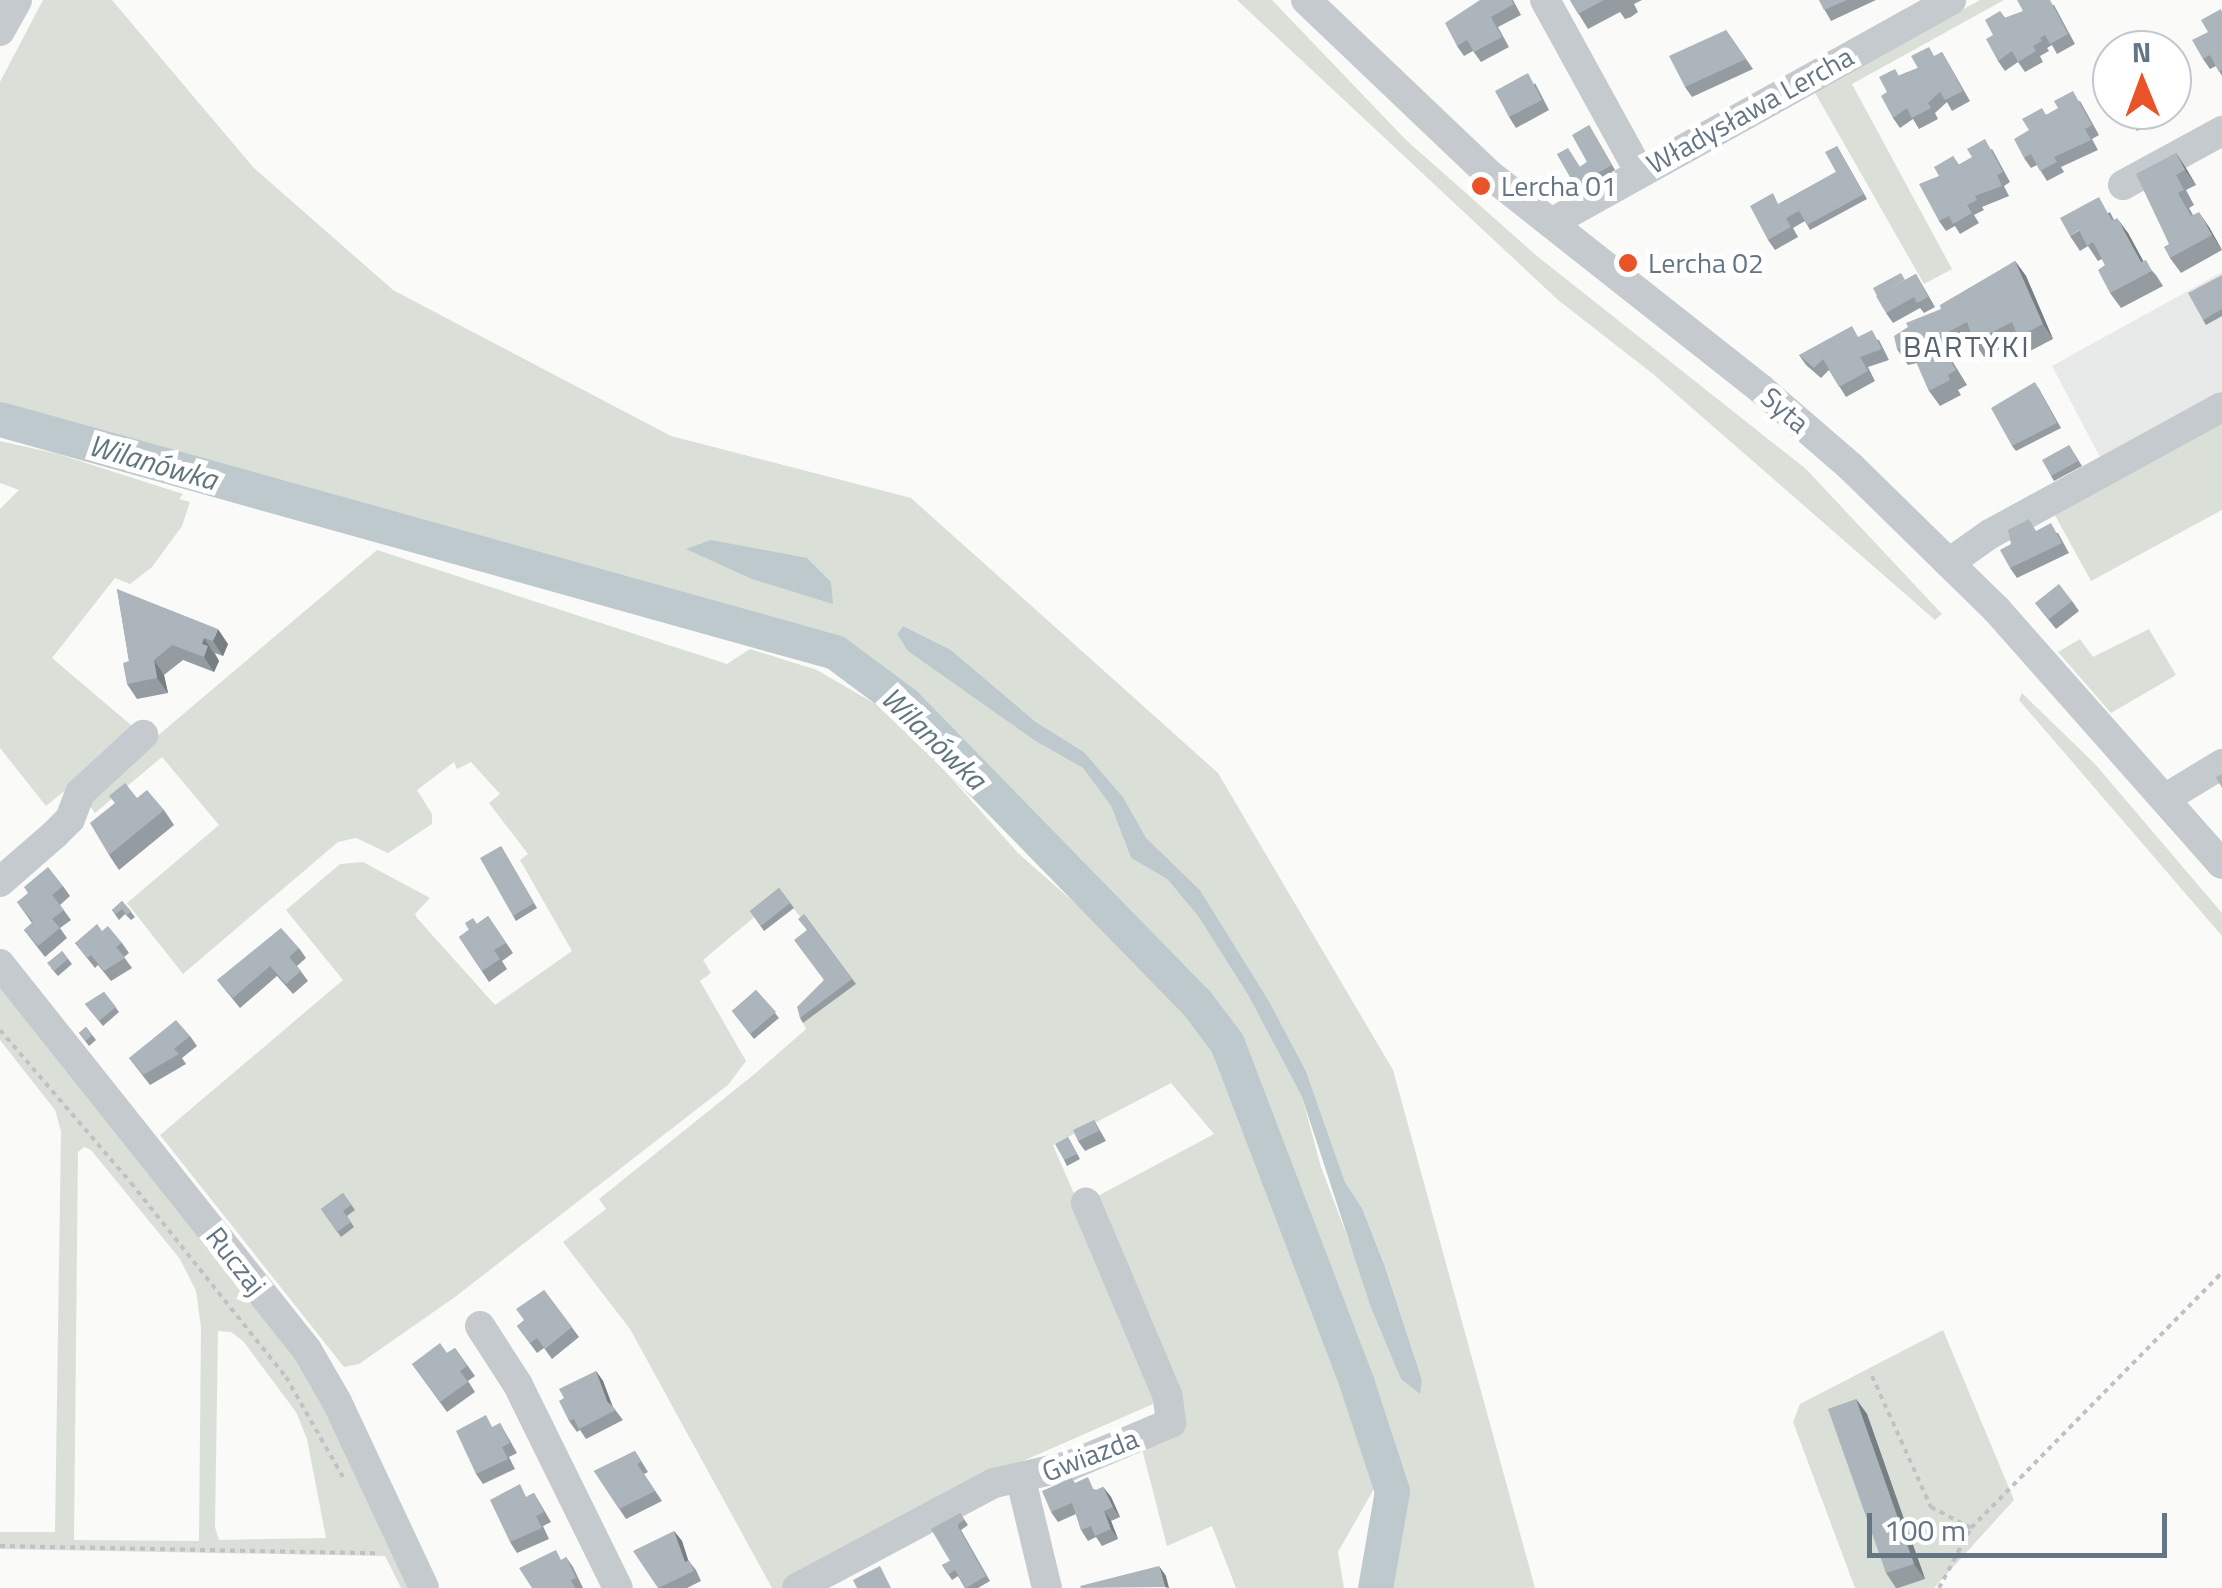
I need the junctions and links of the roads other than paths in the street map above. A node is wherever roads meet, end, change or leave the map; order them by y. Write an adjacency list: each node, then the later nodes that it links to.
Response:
1 (17, 0): 5 (street)
2 (1306, 0): 9 (street, Syta)
3 (1545, 0): 7 (street)
4 (1951, 0): 7 (street, Władysława Lercha)
5 (0, 31)
6 (2222, 130): 8 (street)
7 (1639, 171): 9 (street, Władysława Lercha)
8 (2123, 185)
9 (1551, 224): 11 (street, Syta)
10 (2222, 407): 11 (street)
11 (1949, 563): 14 (street, Syta)
12 (143, 736): 16 (street)
13 (2222, 764): 14 (street)
14 (2166, 798): 15 (street, Syta)
15 (2222, 864)
16 (0, 882)
17 (0, 964): 21 (street, Ruczaj)
18 (1086, 1203): 20 (street, Gwiazda)
19 (480, 1326): 22 (street)
20 (1021, 1480): 23 (street, Gwiazda); 24 (street)
21 (424, 1588)
22 (618, 1588)
23 (797, 1588)
24 (1047, 1588)

